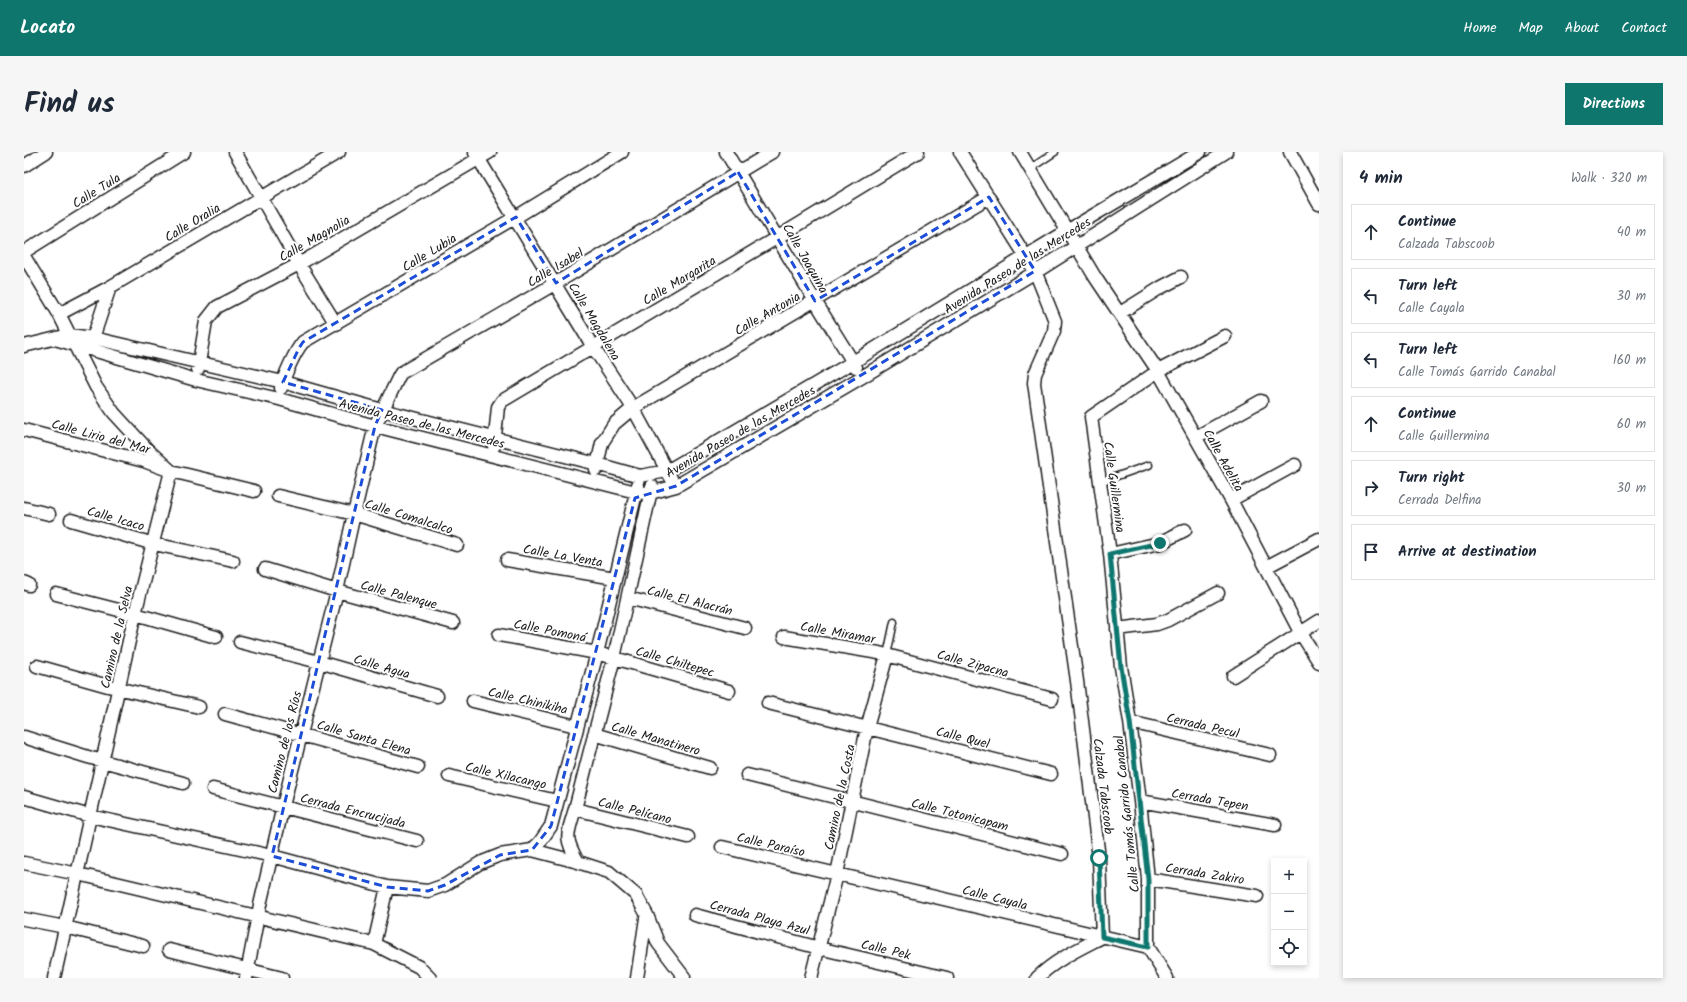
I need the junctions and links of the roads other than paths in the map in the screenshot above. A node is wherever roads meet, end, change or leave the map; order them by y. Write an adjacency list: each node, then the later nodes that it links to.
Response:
1 (46, 152): 17 (street)
2 (184, 152): 28 (street, Calle Tula)
3 (236, 152): 21 (street)
4 (339, 152): 21 (street, Calle Oralia)
5 (490, 152): 16 (street, Calle Magnolia)
6 (622, 152): 24 (street, Calle Lubia)
7 (726, 152): 19 (street, Calle Joaquina)
8 (772, 152): 19 (street, Calle Isabel)
9 (918, 152): 26 (street, Calle Margarita)
10 (960, 152): 22 (street)
11 (1020, 152): 18 (street)
12 (1055, 152): 18 (lane)
13 (1200, 152): 25 (street, Avenida Paseo de las Mercedes)
14 (1226, 152): 27 (street, Avenida Paseo de las Mercedes)
15 (1290, 152): 20 (street)
16 (477, 155): 24 (street, Calle Magdalena); 31 (street, Calle Magnolia)
17 (24, 166)
18 (1031, 168): 25 (street)
19 (738, 172): 26 (street, Calle Joaquina); 34 (street, Calle Isabel)
20 (1314, 184): 23 (street)
21 (262, 197): 31 (street); 35 (street, Calle Oralia)
22 (989, 197): 30 (street); 36 (street, Calle Antonia)
23 (1319, 204)
24 (516, 217): 34 (street, Calle Magdalena); 39 (street, Calle Lubia)
25 (1067, 231): 27 (street); 30 (street, Avenida Paseo de las Mercedes)
26 (778, 237): 36 (street, Calle Joaquina); 44 (street, Calle Margarita)
27 (1076, 246): 32 (street, Avenida Paseo de las Mercedes); 37 (street, Calle Adelita)
28 (24, 252)
29 (24, 256): 38 (street)
30 (1025, 256): 32 (street); 46 (street, Avenida Paseo de las Mercedes)
31 (299, 264): 39 (street); 45 (street, Calle Magnolia)
32 (1035, 271): 48 (street, Avenida Paseo de las Mercedes); 161 (street, Calzada Tabscoob)
33 (1181, 277): 37 (street)
34 (556, 283): 44 (street, Calle Magdalena); 54 (street, Calle Isabel)
35 (110, 287): 38 (street, Calle Oralia); 42 (street)
36 (814, 301): 46 (street, Calle Joaquina); 53 (street, Calle Antonia)
37 (1120, 313): 47 (street, Calle Adelita)
38 (59, 314): 41 (street)
39 (336, 324): 50 (street, Calle Lubia)
40 (1225, 336): 47 (street)
41 (71, 340): 42 (street, Avenida Paseo de las Mercedes); 43 (street, Avenida Paseo de las Mercedes); 63 (street)
42 (91, 343): 45 (street, Avenida Paseo de las Mercedes); 49 (street, Avenida Paseo de las Mercedes)
43 (24, 346)
44 (593, 346): 53 (street, Calle Magdalena); 58 (street, Calle Margarita)
45 (199, 362): 49 (street, Calle Magnolia); 50 (street, Avenida Paseo de las Mercedes)
46 (853, 362): 48 (street, Calle Joaquina); 64 (street, Avenida Paseo de las Mercedes)
47 (1158, 370): 57 (street, Calle Adelita); 68 (street, Calle Guillermina)
48 (862, 377): 69 (street, Avenida Paseo de las Mercedes)
49 (196, 380): 51 (street, Avenida Paseo de las Mercedes)
50 (282, 382): 51 (street, Calle Lubia); 54 (street, Avenida Paseo de las Mercedes)
51 (279, 399): 55 (street, Avenida Paseo de las Mercedes)
52 (1261, 401): 57 (street)
53 (633, 408): 60 (street, Calle Antonia); 64 (street, Calle Magdalena)
54 (382, 410): 55 (street, Calle Isabel); 58 (street, Avenida Paseo de las Mercedes)
55 (375, 426): 59 (street, Avenida Paseo de las Mercedes); 77 (street, Calle Isabel)
56 (24, 430): 63 (street, Calle Lirio del Mar)
57 (1196, 437): 74 (street, Calle Adelita)
58 (495, 439): 59 (street, Calle Margarita); 60 (street, Avenida Paseo de las Mercedes)
59 (493, 456): 67 (street, Avenida Paseo de las Mercedes)
60 (597, 464): 66 (street, Avenida Paseo de las Mercedes); 67 (street, Calle Antonia)
61 (1149, 465): 68 (lane)
62 (1296, 465): 74 (street)
63 (171, 471): 70 (street, Calle Lirio del Mar); 81 (street, Camino de la Selva)
64 (668, 471): 65 (street, Avenida Paseo de las Mercedes); 69 (street, Calle Magdalena)
65 (655, 474): 66 (street, Avenida Paseo de las Mercedes); 72 (street)
66 (640, 476): 71 (street)
67 (593, 481): 71 (street, Avenida Paseo de las Mercedes)
68 (1100, 482): 83 (street, Calle Guillermina)
69 (676, 486): 72 (street, Avenida Paseo de las Mercedes)
70 (254, 491)
71 (636, 492): 72 (street, Avenida Paseo de las Mercedes); 88 (street)
72 (650, 494): 92 (street)
73 (278, 496): 77 (street, Calle Comalcalco)
74 (1230, 500): 86 (street, Calle Adelita)
75 (24, 508): 76 (street)
76 (49, 514)
77 (354, 514): 82 (street, Calle Comalcalco); 89 (street, Camino de los Ríos)
78 (71, 520): 81 (street, Calle Icaco)
79 (1185, 530): 83 (street)
80 (1319, 539): 86 (street)
81 (154, 544): 85 (street, Calle Icaco); 93 (street, Camino de la Selva)
82 (457, 545)
83 (1110, 554): 98 (street, Calle Guillermina)
84 (506, 560): 88 (street, Calle La Venta)
85 (233, 561)
86 (1266, 567): 99 (street, Calle Adelita)
87 (265, 569): 89 (street, Calle Palenque)
88 (615, 578): 104 (street)
89 (338, 591): 96 (street, Calle Palenque); 107 (street, Camino de los Ríos)
90 (1218, 593): 98 (street)
91 (56, 594): 93 (street)
92 (628, 598): 97 (street, Calle El Alacrán); 106 (street)
93 (135, 614): 101 (street); 112 (street, Camino de la Selva)
94 (1319, 621): 99 (street)
95 (894, 622): 105 (lane, Camino de la Costa)
96 (453, 623)
97 (746, 628)
98 (1117, 629): 110 (street, Calle Guillermina)
99 (1300, 632): 108 (street, Calle Adelita); 111 (street)
100 (499, 634): 104 (street, Calle Pomoná)
101 (216, 637)
102 (784, 637): 105 (street, Calle Miramar)
103 (240, 642): 107 (street, Calle Agua)
104 (597, 653): 106 (street, Calle Pomoná); 121 (street)
105 (887, 655): 115 (street, Calle Zipacna); 122 (street, Camino de la Costa)
106 (614, 658): 113 (street, Calle Chiltepec); 124 (street)
107 (319, 662): 114 (street, Calle Agua); 123 (street, Camino de los Ríos)
108 (1319, 662)
109 (37, 666): 112 (street)
110 (1121, 667): 120 (street, Calle Tomás Garrido Canabal)
111 (1233, 676)
112 (119, 688): 118 (street); 127 (street, Camino de la Selva)
113 (729, 691)
114 (437, 696)
115 (1052, 699)
116 (473, 701): 121 (street, Calle Chinikiha)
117 (768, 703): 122 (street, Calle Quel)
118 (199, 707)
119 (225, 714): 123 (street, Calle Santa Elena)
120 (1130, 722): 126 (street, Cerrada Pecul); 138 (street, Calle Tomás Garrido Canabal)
121 (576, 726): 136 (street)
122 (867, 728): 130 (street, Calle Quel); 137 (street, Camino de la Costa)
123 (302, 734): 128 (street, Calle Santa Elena); 139 (street, Camino de los Ríos)
124 (594, 734): 129 (street, Calle Manatinero); 140 (street)
125 (24, 737): 127 (street)
126 (1270, 755)
127 (102, 760): 133 (street); 141 (street, Camino de la Selva)
128 (418, 767)
129 (710, 768)
130 (1051, 774)
131 (747, 775): 137 (street, Calle Totonicapam)
132 (449, 776): 136 (street, Calle Xilacango)
133 (183, 783)
134 (212, 789): 139 (street, Cerrada Encrucijada)
135 (24, 797): 141 (street)
136 (557, 801): 146 (street)
137 (852, 801): 147 (street, Calle Totonicapam); 152 (street, Camino de la Costa)
138 (1140, 801): 142 (street, Cerrada Tepen); 153 (street, Calle Tomás Garrido Canabal)
139 (283, 806): 144 (street, Cerrada Encrucijada); 148 (street, Camino de los Ríos)
140 (575, 809): 143 (street, Calle Pelícano); 149 (street)
141 (90, 816): 148 (street); 151 (street, Camino de la Selva)
142 (1275, 824)
143 (688, 837)
144 (417, 841)
145 (722, 848): 152 (street, Calle Paraíso)
146 (532, 850): 149 (street); 154 (street)
147 (1062, 854)
148 (272, 856): 154 (street); 158 (street, Camino de los Ríos)
149 (578, 862): 156 (street)
150 (24, 863): 151 (street)
151 (78, 874): 158 (street); 160 (street, Camino de la Selva)
152 (837, 874): 161 (street, Calle Cayala); 165 (street, Camino de la Costa)
153 (1148, 879): 155 (street, Cerrada Zakiro); 164 (street, Calle Tomás Garrido Canabal)
154 (387, 887): 162 (street)
155 (1257, 896)
156 (647, 915): 171 (street); 172 (street)
157 (695, 915): 165 (street, Cerrada Playa Azul)
158 (258, 917): 162 (street); 167 (street, Camino de los Ríos)
159 (24, 919): 160 (street)
160 (65, 927): 163 (street); 168 (street, Camino de la Selva)
161 (1102, 937): 164 (street, Calle Cayala); 175 (street)
162 (374, 944): 170 (street)
163 (143, 946)
164 (1148, 947): 176 (street)
165 (818, 948): 173 (street, Camino de la Costa); 174 (street, Calle Pek)
166 (169, 950): 167 (street)
167 (247, 974): 169 (street)
168 (54, 978)
169 (282, 978)
170 (430, 978)
171 (637, 978)
172 (686, 978)
173 (811, 978)
174 (947, 978)
175 (1037, 978)
176 (1167, 978)

